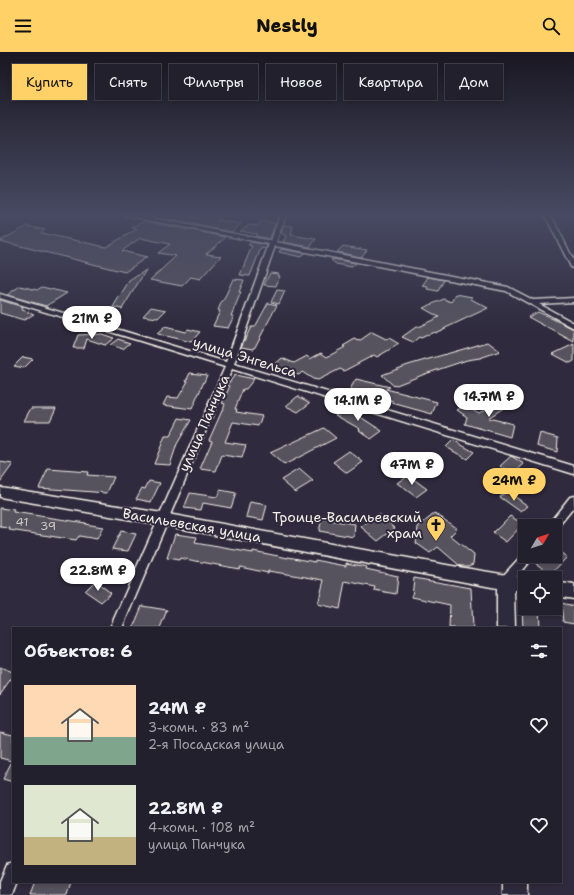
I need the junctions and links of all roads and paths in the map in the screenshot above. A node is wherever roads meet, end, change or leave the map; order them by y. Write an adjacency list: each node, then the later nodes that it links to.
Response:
1 (268, 254): 9 (street, улица Панчука)
2 (334, 254): 7 (street)
3 (568, 254): 4 (street)
4 (574, 267)
5 (0, 296): 9 (street, улица Энгельса)
6 (574, 300): 7 (street)
7 (530, 302): 8 (street)
8 (574, 326)
9 (229, 366): 10 (street, улица Энгельса); 13 (street, улица Панчука)
10 (574, 470)
11 (0, 492): 13 (main road, Васильевская улица)
12 (574, 500): 14 (street)
13 (162, 519): 16 (main road, Васильевская улица); 20 (street, улица Панчука)
14 (558, 519)
15 (520, 563): 16 (street)
16 (505, 582): 17 (main road, Васильевская улица); 21 (main road)
17 (518, 584)
18 (562, 590): 19 (main road)
19 (574, 592)
20 (116, 627)
21 (506, 627)
22 (12, 873): 24 (street)
23 (515, 883): 25 (main road)
24 (3, 895)
25 (515, 895)

